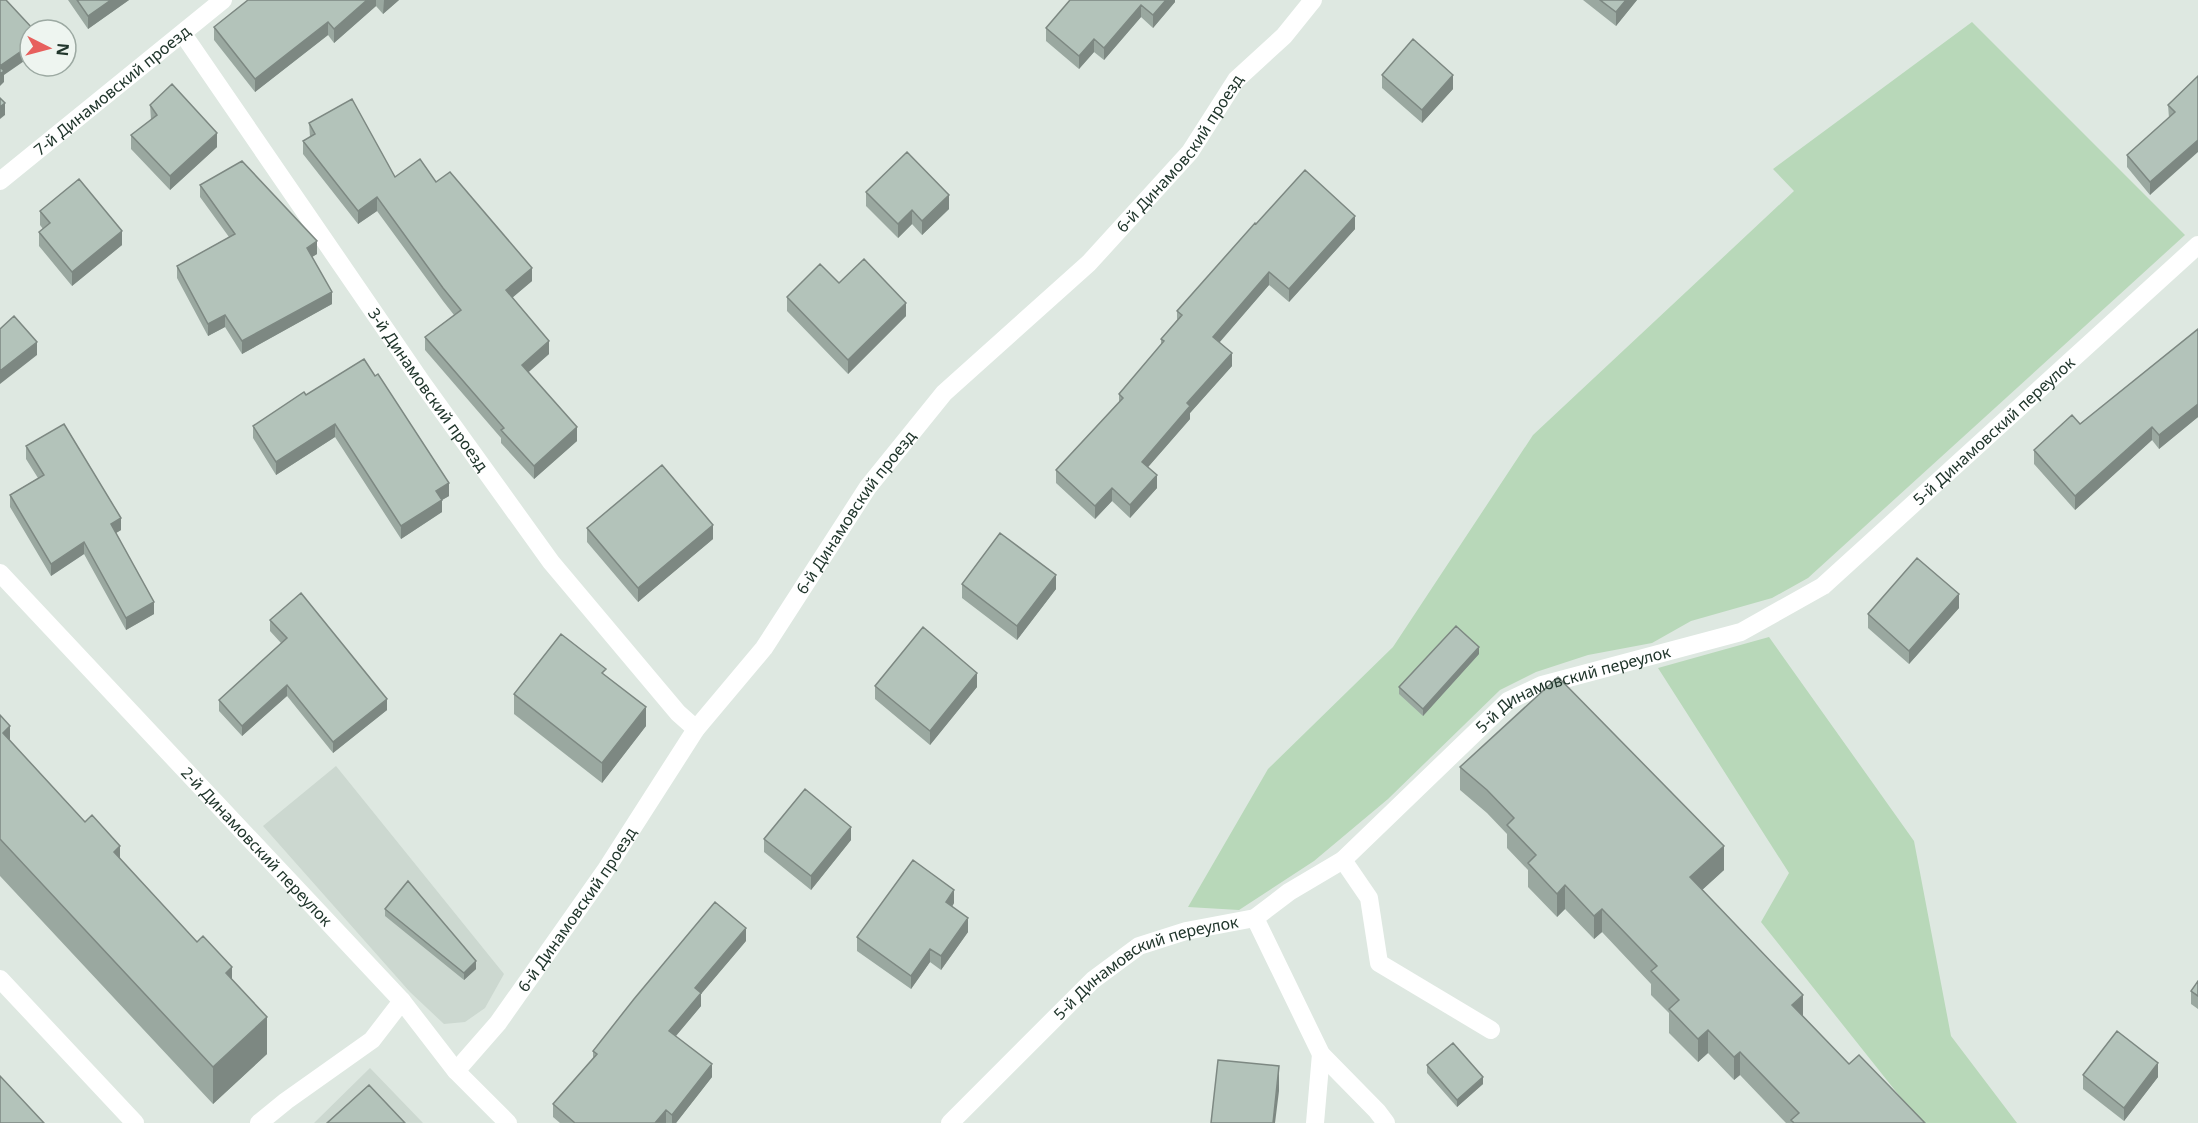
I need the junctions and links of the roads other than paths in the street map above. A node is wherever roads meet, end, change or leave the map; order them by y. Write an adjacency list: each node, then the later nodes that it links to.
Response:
1 (222, 0): 3 (street, 7-й Динамовский проезд)
2 (1313, 0): 7 (street, 6-й Динамовский проезд)
3 (183, 34): 4 (street, 7-й Динамовский проезд); 7 (street, 3-й Динамовский проезд)
4 (0, 181)
5 (2198, 245): 8 (street, 5-й Динамовский переулок)
6 (0, 573): 11 (street, 2-й Динамовский переулок)
7 (696, 729): 14 (street, 6-й Динамовский проезд)
8 (1343, 860): 9 (street, 5-й Динамовский переулок); 12 (street)
9 (1255, 918): 13 (street); 18 (street, 5-й Динамовский переулок)
10 (0, 979): 15 (street)
11 (402, 1001): 14 (street, 2-й Динамовский переулок); 16 (street)
12 (1491, 1030)
13 (1321, 1054): 19 (street); 20 (street)
14 (456, 1071): 17 (street, 2-й Динамовский переулок)
15 (135, 1123)
16 (259, 1123)
17 (508, 1123)
18 (950, 1123)
19 (1315, 1123)
20 (1386, 1123)

